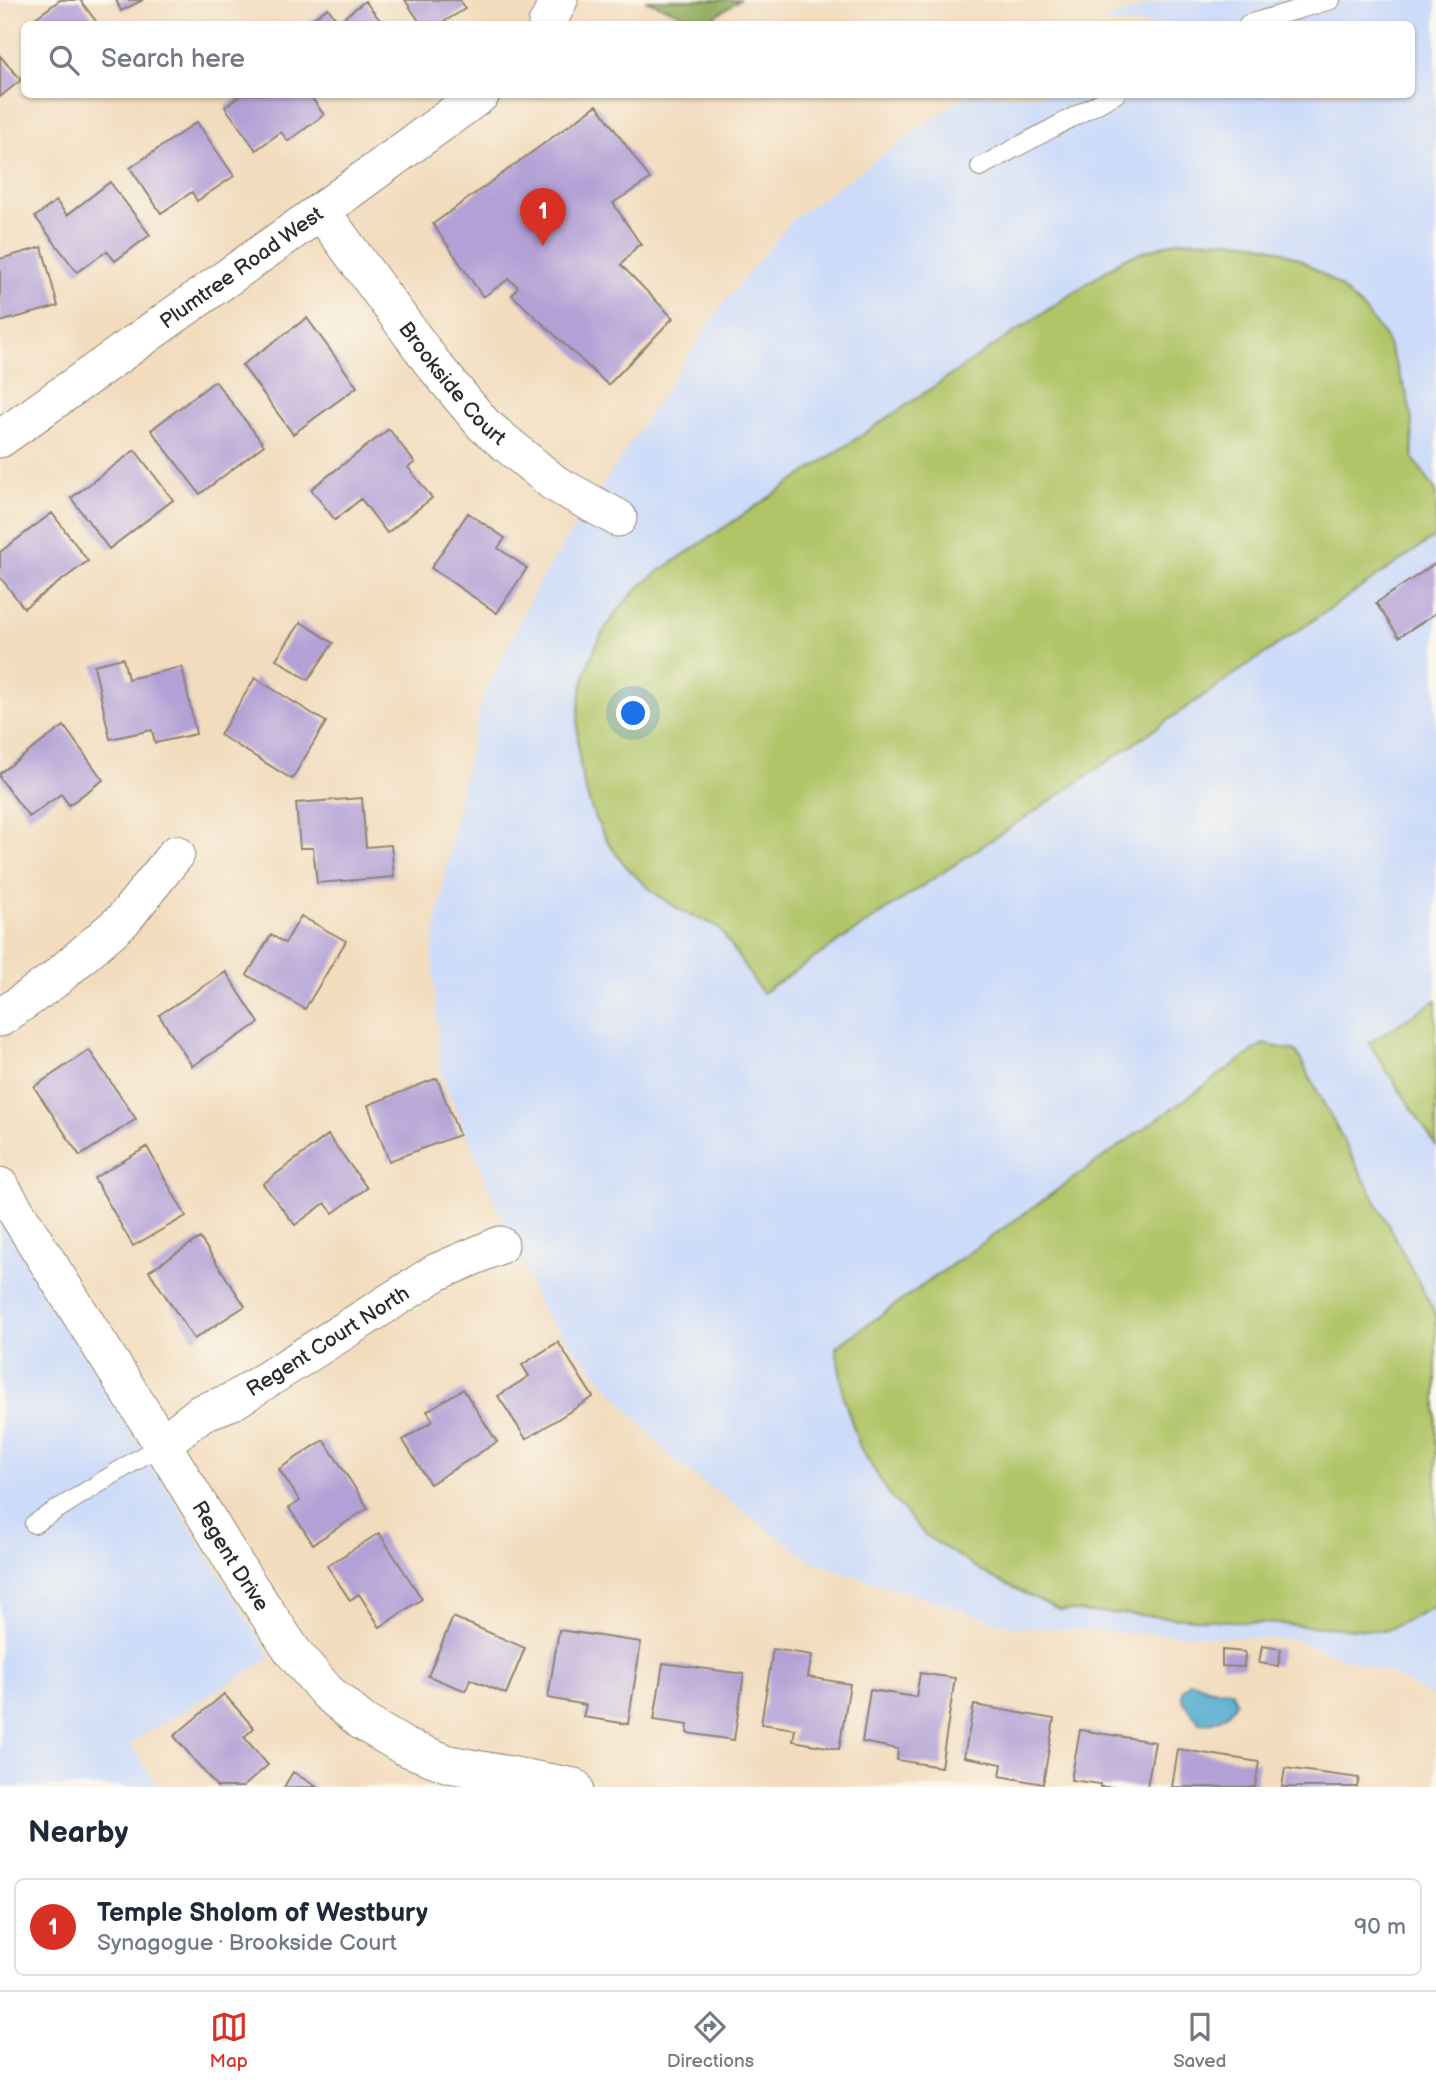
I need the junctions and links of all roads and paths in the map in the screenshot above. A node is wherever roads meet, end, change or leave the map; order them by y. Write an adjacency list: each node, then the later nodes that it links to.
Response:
1 (559, 0): 3 (street)
2 (1331, 0): 4 (lane)
3 (548, 21)
4 (1258, 21)
5 (476, 98): 8 (street, Plumtree Road West)
6 (1109, 98): 7 (lane)
7 (980, 167)
8 (321, 211): 9 (street, Plumtree Road West); 10 (street, Brookside Court)
9 (0, 439)
10 (618, 518)
11 (176, 854): 12 (street)
12 (0, 1018)
13 (0, 1186): 15 (street, Regent Drive)
14 (500, 1245): 15 (street, Regent Court North)
15 (162, 1444): 16 (lane); 17 (street, Regent Drive)
16 (34, 1524)
17 (524, 1782): 18 (street, Regent Drive)
18 (574, 1787)

